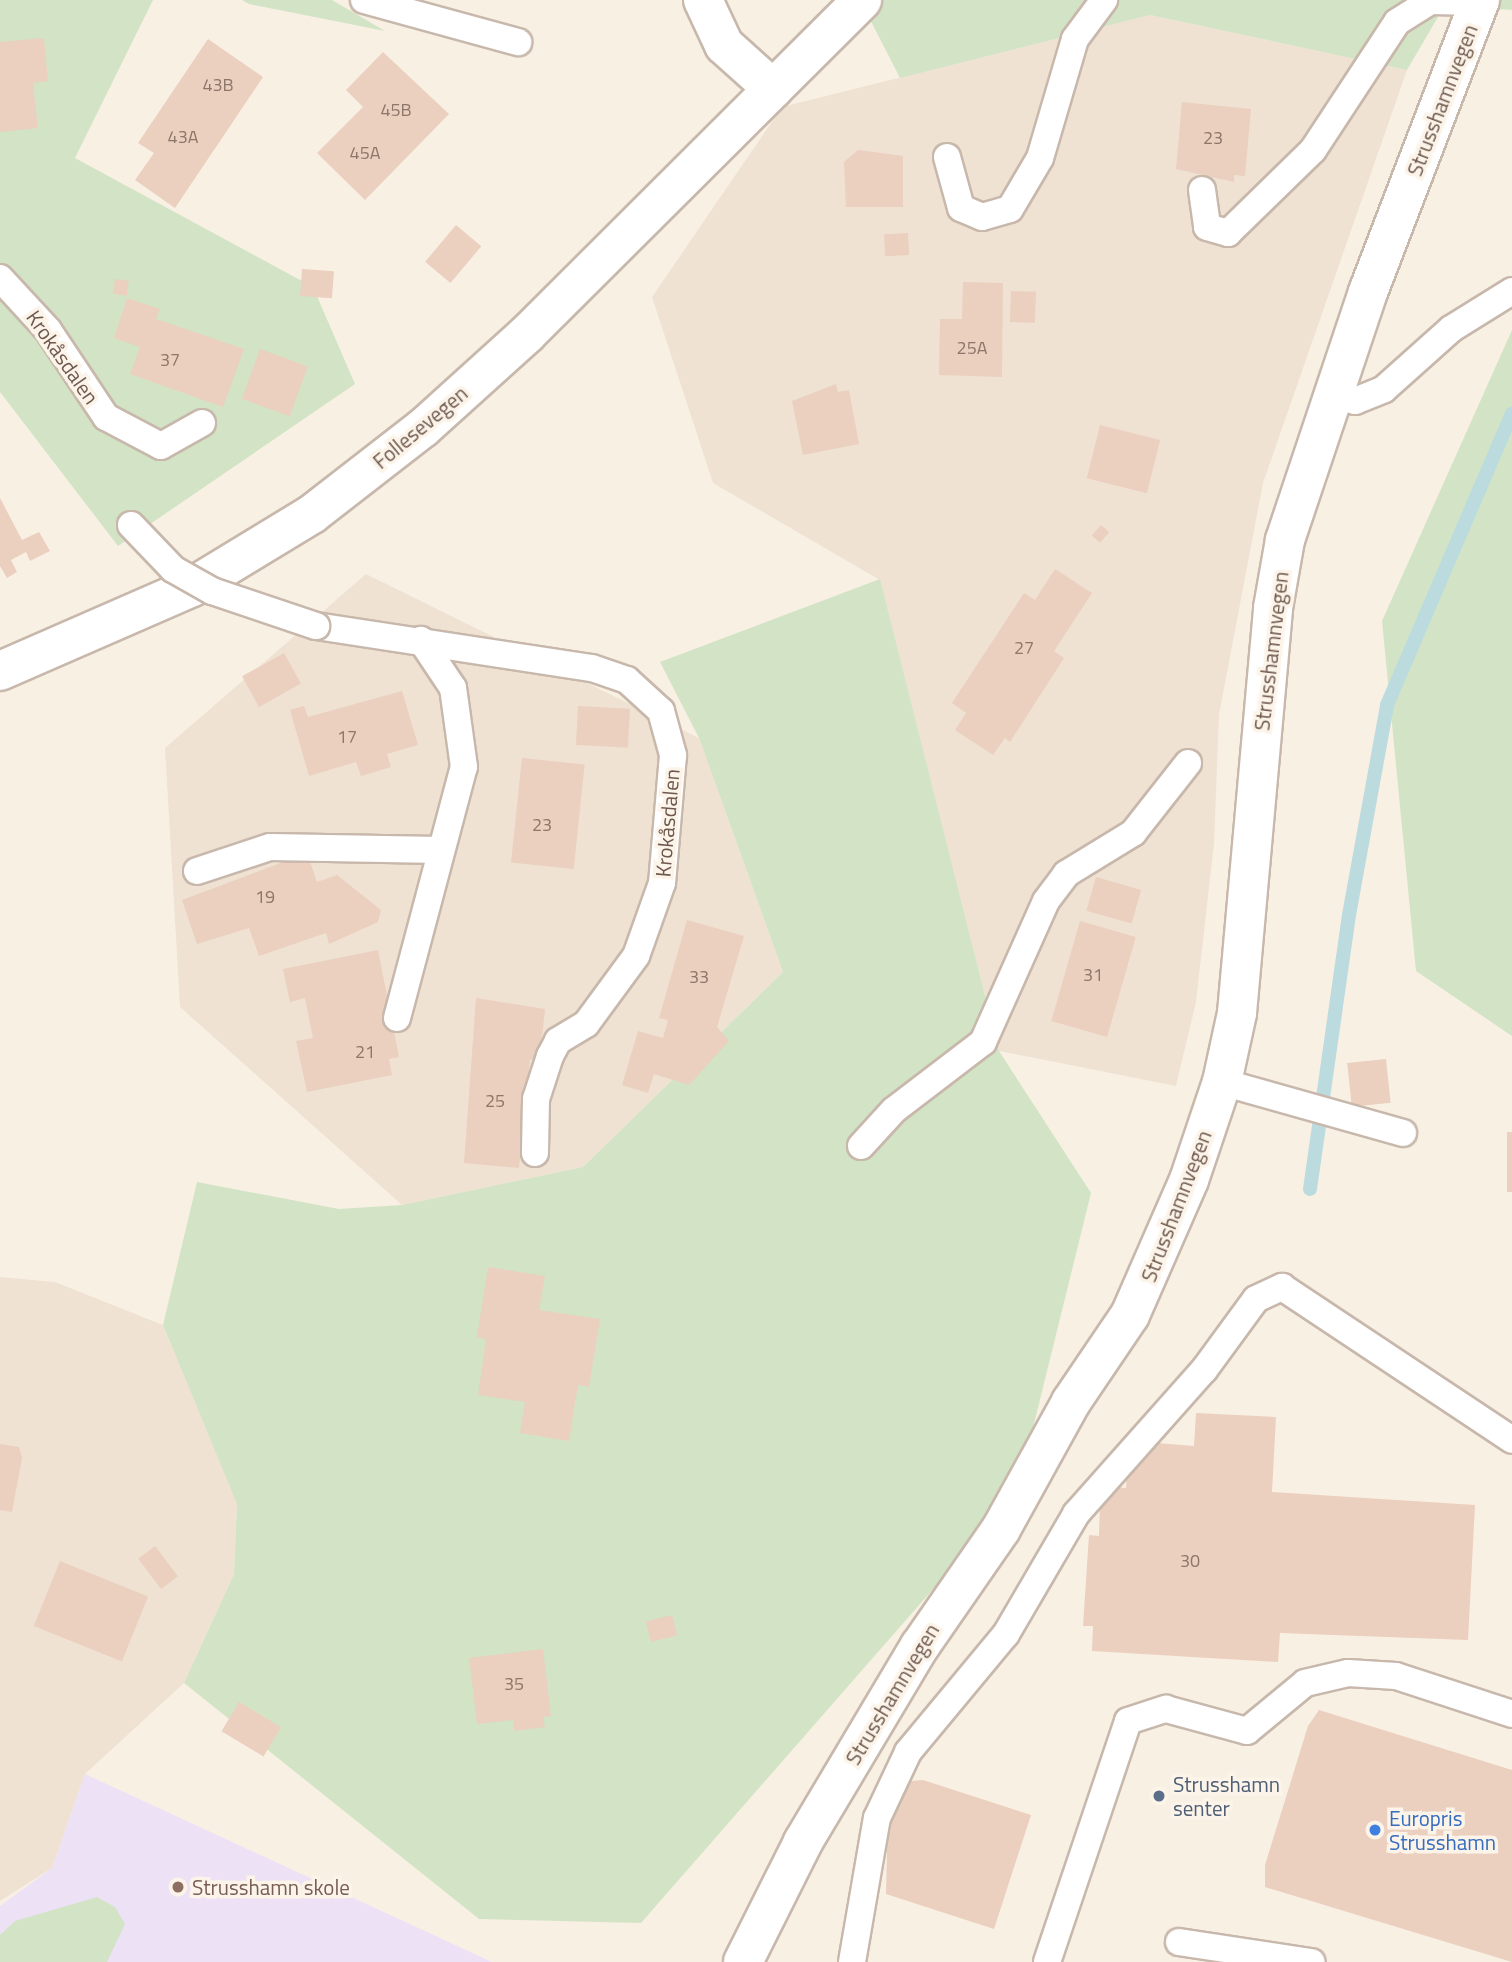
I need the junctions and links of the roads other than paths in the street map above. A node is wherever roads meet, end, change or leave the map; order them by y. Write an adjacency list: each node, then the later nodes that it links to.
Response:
1 (364, 0): 6 (lane)
2 (703, 0): 7 (street)
3 (862, 0): 7 (street, Follesevegen)
4 (1104, 0): 8 (lane)
5 (1480, 1): 9 (lane, Strusshamnvegen); 12 (street, Strusshamnvegen)
6 (518, 41)
7 (773, 89): 16 (street, Follesevegen)
8 (947, 157)
9 (1202, 190)
10 (0, 278): 13 (lane, Krokåsdalen)
11 (1512, 291): 12 (lane)
12 (1333, 395): 21 (street, Strusshamnvegen)
13 (202, 423)
14 (131, 526): 15 (lane, Krokåsdalen, bridge)
15 (421, 640): 18 (lane); 24 (lane, Krokåsdalen)
16 (0, 671)
17 (1188, 763): 23 (lane)
18 (441, 850): 19 (lane); 20 (lane)
19 (197, 871)
20 (397, 1018)
21 (1235, 1086): 22 (lane); 28 (street, Strusshamnvegen)
22 (1403, 1133)
23 (861, 1146)
24 (535, 1153)
25 (1512, 1440): 29 (lane, Strusshamnvegen)
26 (1512, 1714): 30 (lane)
27 (1179, 1942): 31 (lane)
28 (743, 1962)
29 (852, 1962)
30 (1047, 1962)
31 (1311, 1962)

